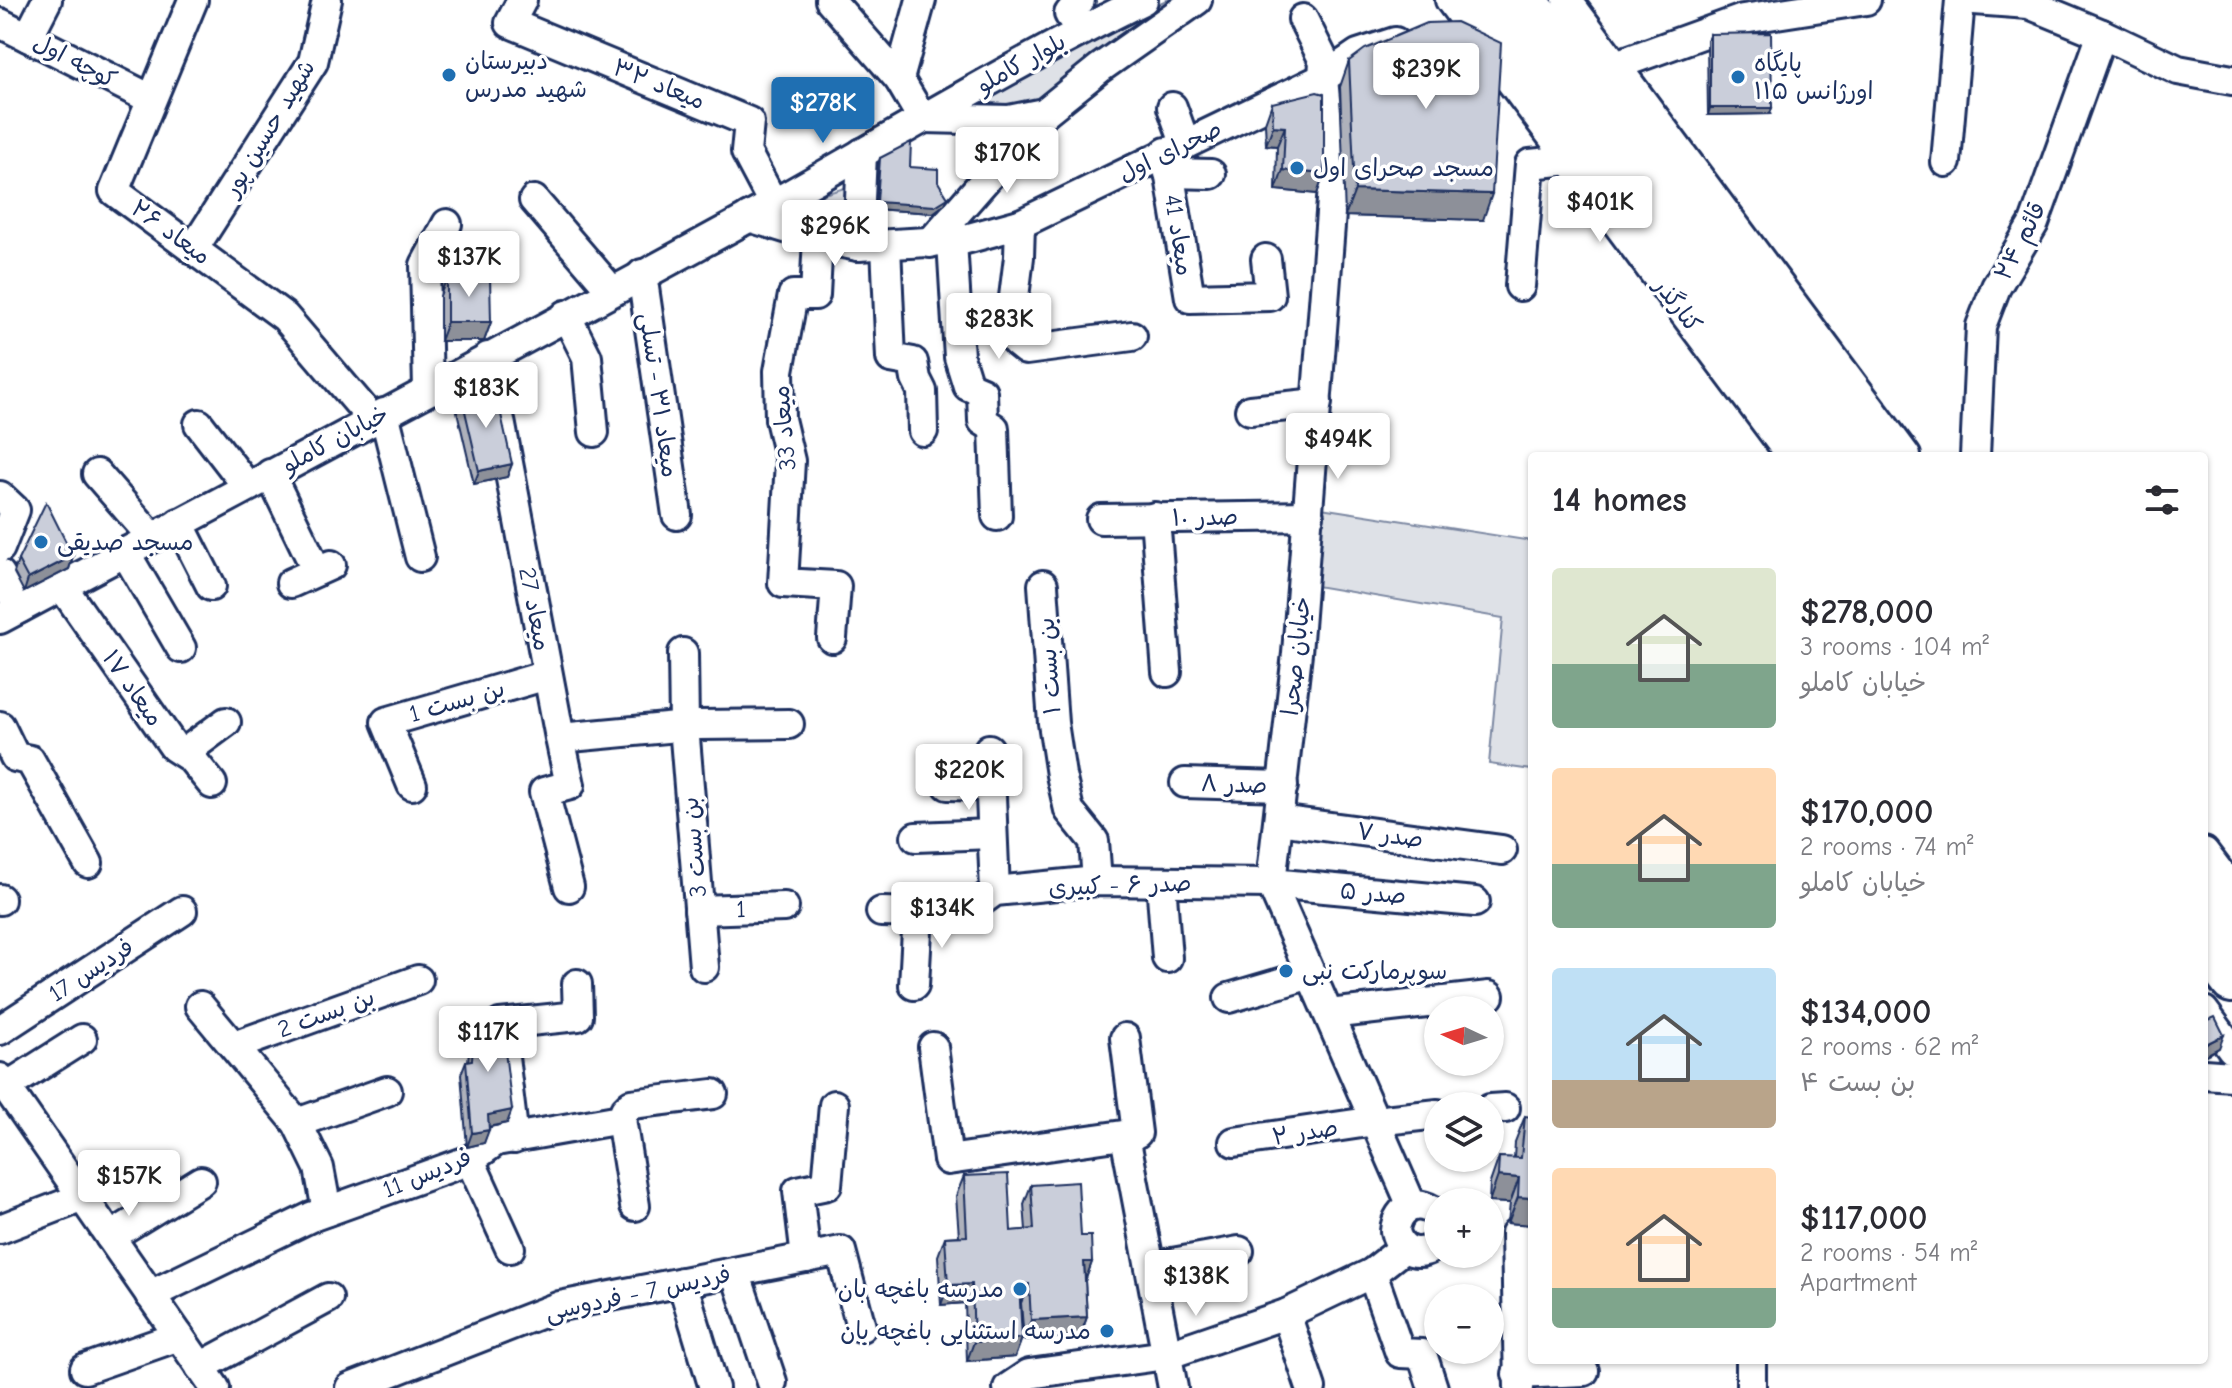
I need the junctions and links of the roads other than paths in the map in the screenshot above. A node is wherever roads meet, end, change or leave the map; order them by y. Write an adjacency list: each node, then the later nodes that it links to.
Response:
1 (47, 0): 21 (street)
2 (193, 0): 27 (street, میعاد ۲۶)
3 (327, 0): 43 (street, شهید حسین پور)
4 (522, 0): 37 (street, میعاد ۳۲)
5 (830, 0): 25 (street)
6 (921, 0): 25 (street)
7 (1080, 0): 19 (street)
8 (1143, 0): 19 (street, بلوار کاملو)
9 (1197, 0): 29 (street, بلوار کاملو)
10 (1450, 0): 22 (street, کنارگذر)
11 (1487, 0): 59 (highway)
12 (1525, 0): 60 (highway)
13 (1567, 0): 23 (street)
14 (1866, 0): 23 (street)
15 (1960, 0): 34 (street)
16 (1974, 0): 20 (street)
17 (1303, 19): 24 (street, خیابان صحرا)
18 (0, 23): 21 (street, کوچه اول)
19 (1081, 30): 30 (street, بلوار کاملو)
20 (2102, 34): 26 (street); 62 (street, قائم ۲۴)
21 (28, 37): 27 (street, کوچه اول)
22 (1489, 49): 24 (street, صحرای اول); 33 (street, کنارگذر)
23 (1616, 65): 61 (street)
24 (1323, 78): 32 (street, صحرای اول); 52 (street, خیابان صحرا)
25 (899, 79): 30 (street)
26 (2232, 80)
27 (151, 99): 43 (street, میعاد ۲۶)
28 (1172, 107): 32 (street)
29 (1044, 113): 30 (street, بلوار کاملو); 41 (street)
30 (922, 118): 31 (street, خیابان کاملو)
31 (862, 153): 37 (street, خیابان کاملو); 42 (street)
32 (1173, 156): 35 (street); 39 (street, صحرای اول); 44 (street, میعاد 41)
33 (1570, 160): 46 (street); 58 (street, کنارگذر)
34 (1946, 162)
35 (1211, 174)
36 (534, 200): 47 (street)
37 (773, 203): 40 (street, صحرای اول); 40 (street); 45 (street, خیابان کاملو)
38 (447, 224): 51 (street)
39 (1020, 224): 41 (street, صحرای اول); 49 (street)
40 (810, 236): 42 (street, صحرای اول); 82 (street, میعاد 33)
41 (941, 242): 42 (street, صحرای اول); 67 (street)
42 (872, 246): 56 (street)
43 (194, 248): 54 (street, میعاد ۲۶)
44 (1266, 259)
45 (642, 274): 47 (street, خیابان کاملو); 66 (street, میعاد ۳۱ - تسلی)
46 (1520, 286)
47 (612, 291): 48 (street, خیابان کاملو)
48 (566, 315): 50 (street, خیابان کاملو); 57 (street)
49 (1132, 336)
50 (488, 357): 51 (street, خیابان کاملو); 86 (street, میعاد 27)
51 (428, 389): 54 (street, خیابان کاملو)
52 (1317, 403): 53 (street); 68 (street, خیابان صحرا)
53 (1250, 410)
54 (378, 416): 64 (street, خیابان کاملو); 75 (street)
55 (199, 424): 64 (street)
56 (923, 431)
57 (594, 432)
58 (1788, 452)
59 (1830, 452)
60 (1868, 452)
61 (1903, 452)
62 (1975, 452)
63 (97, 474): 72 (street)
64 (259, 480): 71 (street, خیابان کاملو); 76 (street)
65 (0, 496): 73 (street)
66 (677, 515)
67 (997, 516)
68 (1309, 516): 69 (street, صدر ۱۰); 99 (street, خیابان صحرا)
69 (1155, 517): 70 (street, صدر ۱۰); 85 (street)
70 (1101, 519)
71 (179, 523): 72 (street, خیابان کاملو); 80 (street)
72 (152, 537): 74 (street, خیابان کاملو)
73 (0, 548)
74 (125, 552): 79 (street, خیابان کاملو); 83 (street)
75 (420, 557)
76 (313, 573)
77 (0, 574): 81 (street)
78 (1043, 585): 106 (street, بن بست ۱)
79 (62, 586): 81 (street, خیابان کاملو); 93 (street, میعاد ۱۷)
80 (211, 586)
81 (10, 614)
82 (832, 638)
83 (181, 648)
84 (683, 653): 90 (street, بن بست 3)
85 (1167, 672)
86 (547, 675): 91 (street, میعاد 27); 96 (street, بن بست 1)
87 (226, 722): 93 (street)
88 (789, 724): 90 (street)
89 (0, 726): 105 (street)
90 (684, 726): 91 (street); 115 (street, بن بست 3)
91 (560, 738): 109 (street)
92 (989, 749): 98 (street)
93 (184, 753): 95 (street, میعاد ۱۷)
94 (1185, 783): 99 (street, صدر ۸)
95 (212, 784)
96 (412, 785)
97 (948, 785): 98 (street)
98 (991, 786): 101 (street)
99 (1283, 786): 100 (street, خیابان صحرا)
100 (1279, 820): 103 (street, صدر ۷); 108 (street, خیابان صحرا)
101 (991, 834): 102 (street); 111 (street)
102 (916, 837)
103 (1502, 850)
104 (2208, 857): 110 (street)
105 (88, 863)
106 (1097, 881): 107 (street, صدر ۶ - کبیری); 111 (street, صدر ۶ - کبیری)
107 (1161, 882): 108 (street, صدر ۶ - کبیری); 121 (street)
108 (1271, 883): 113 (street, صدر ۵); 123 (street)
109 (569, 887)
110 (2232, 889)
111 (995, 891): 118 (street, صدر ۶ - کبیری)
112 (2208, 899): 119 (highway)
113 (1475, 902)
114 (784, 907): 115 (street, 1)
115 (699, 910): 122 (street, بن بست 3)
116 (182, 911): 133 (street, فردیس 17)
117 (881, 912): 118 (street, صدر ۶ - کبیری)
118 (918, 913): 127 (street)
119 (2232, 931)
120 (2208, 949): 125 (highway)
121 (1167, 958)
122 (704, 967)
123 (1311, 974): 128 (street); 131 (street)
124 (418, 980): 136 (street, بن بست 2)
125 (2232, 981)
126 (577, 984): 150 (street)
127 (914, 985)
128 (1229, 998)
129 (1424, 1003): 131 (street)
130 (200, 1006): 136 (street)
131 (1329, 1014): 147 (street)
132 (2208, 1016): 138 (street)
133 (0, 1030)
134 (1125, 1038): 149 (street)
135 (82, 1039): 143 (street)
136 (234, 1046): 148 (street)
137 (933, 1047): 149 (street)
138 (2232, 1049)
139 (2208, 1074): 140 (street)
140 (2232, 1076)
141 (387, 1091): 148 (street)
142 (713, 1094): 146 (street, فردیس 11)
143 (7, 1098): 154 (street)
144 (834, 1105): 166 (street)
145 (1424, 1116): 147 (street, صدر ۲)
146 (621, 1119): 150 (street, فردیس 11); 155 (street)
147 (1375, 1121): 151 (street, صدر ۲); 156 (street)
148 (297, 1123): 158 (street)
149 (1125, 1136): 167 (street)
150 (514, 1139): 152 (street, فردیس 11)
151 (1234, 1142)
152 (470, 1160): 158 (street, فردیس 11); 162 (street)
153 (201, 1181): 161 (street)
154 (83, 1197): 159 (street); 161 (street)
155 (635, 1206)
156 (1424, 1208)
157 (1424, 1210): 163 (street)
158 (327, 1211): 171 (street, فردیس 11)
159 (0, 1229)
160 (1513, 1233): 181 (street)
161 (110, 1237): 171 (street)
162 (510, 1248)
163 (1404, 1248): 165 (street); 169 (street)
164 (1239, 1251): 167 (street)
165 (1424, 1252)
166 (806, 1258): 168 (street, فردیس 7 - فردوسی); 174 (street, فردیس 7 - فردوسی)
167 (1150, 1267): 176 (street)
168 (735, 1272): 170 (street, فردیس 7 - فردوسی); 182 (street)
169 (1372, 1273): 173 (street); 188 (street)
170 (682, 1282): 184 (street, فردیس 7 - فردوسی); 185 (street)
171 (150, 1295): 175 (street)
172 (328, 1298): 180 (street)
173 (1286, 1314): 176 (street); 187 (street)
174 (861, 1327)
175 (179, 1336): 178 (street); 180 (street)
176 (1166, 1355): 183 (street); 186 (street)
177 (1751, 1364): 189 (street)
178 (85, 1369)
179 (1584, 1371): 181 (street)
180 (208, 1378)
181 (1518, 1381)
182 (772, 1382)
183 (1023, 1383)
184 (350, 1388)
185 (714, 1388)
186 (1173, 1388)
187 (1311, 1388)
188 (1433, 1388)
189 (1751, 1388)

